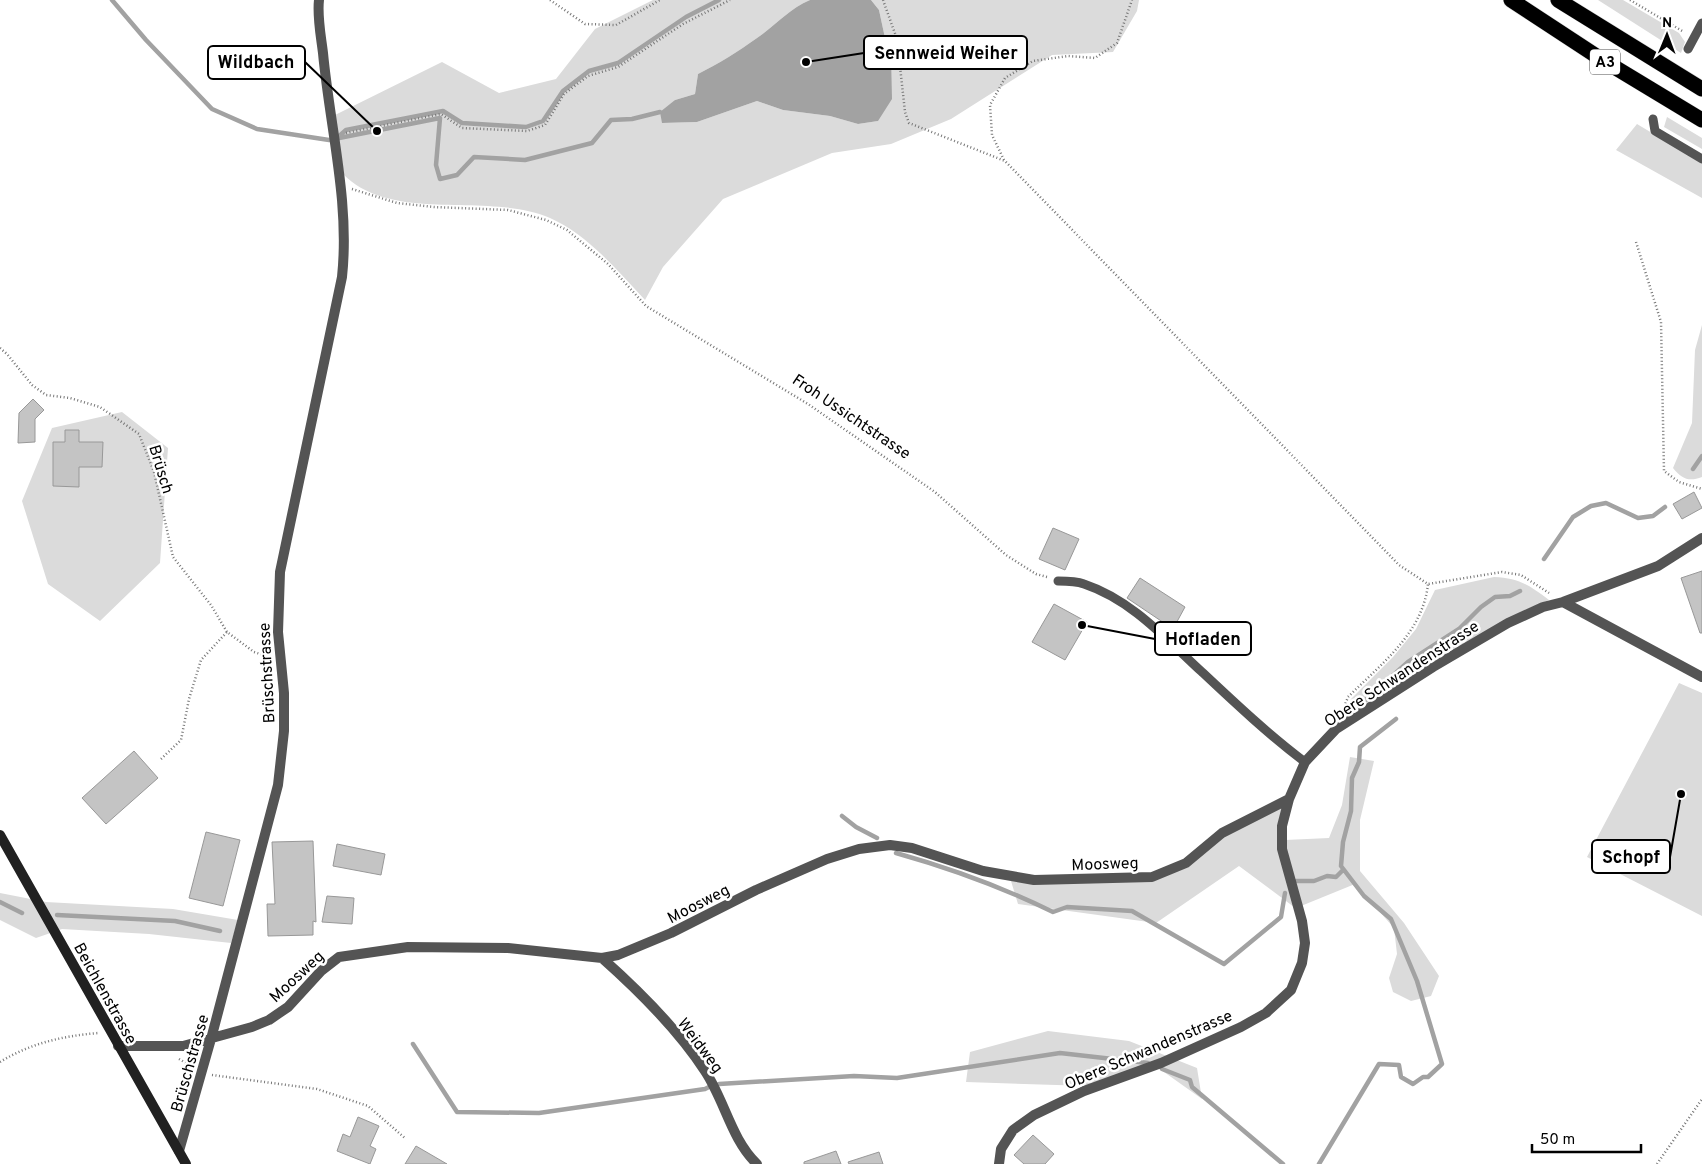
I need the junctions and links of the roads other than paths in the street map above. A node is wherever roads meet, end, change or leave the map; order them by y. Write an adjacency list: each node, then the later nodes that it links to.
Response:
1 (319, 0): 18 (street, Brüschstrasse)
2 (1510, 0): 8 (highway, A3)
3 (1558, 0): 6 (highway, A3)
4 (1702, 23): 5 (lane)
5 (1688, 49)
6 (1702, 89)
7 (1654, 119): 9 (lane)
8 (1702, 120)
9 (1702, 159)
10 (1702, 538): 12 (street, Obere Schwandenstrasse)
11 (1058, 580): 14 (lane)
12 (1563, 602): 13 (street); 14 (street, Obere Schwandenstrasse)
13 (1702, 677)
14 (1305, 762): 15 (street, Obere Schwandenstrasse)
15 (1289, 799): 17 (street, Moosweg); 23 (street, Obere Schwandenstrasse)
16 (0, 835): 19 (street, Beichlenstrasse)
17 (602, 958): 18 (street, Moosweg); 22 (street, Weidweg)
18 (212, 1040): 19 (street, Moosweg); 20 (street, Brüschstrasse)
19 (118, 1046): 20 (street, Beichlenstrasse)
20 (179, 1152): 21 (street, Beichlenstrasse)
21 (186, 1164)
22 (757, 1164)
23 (999, 1164)

